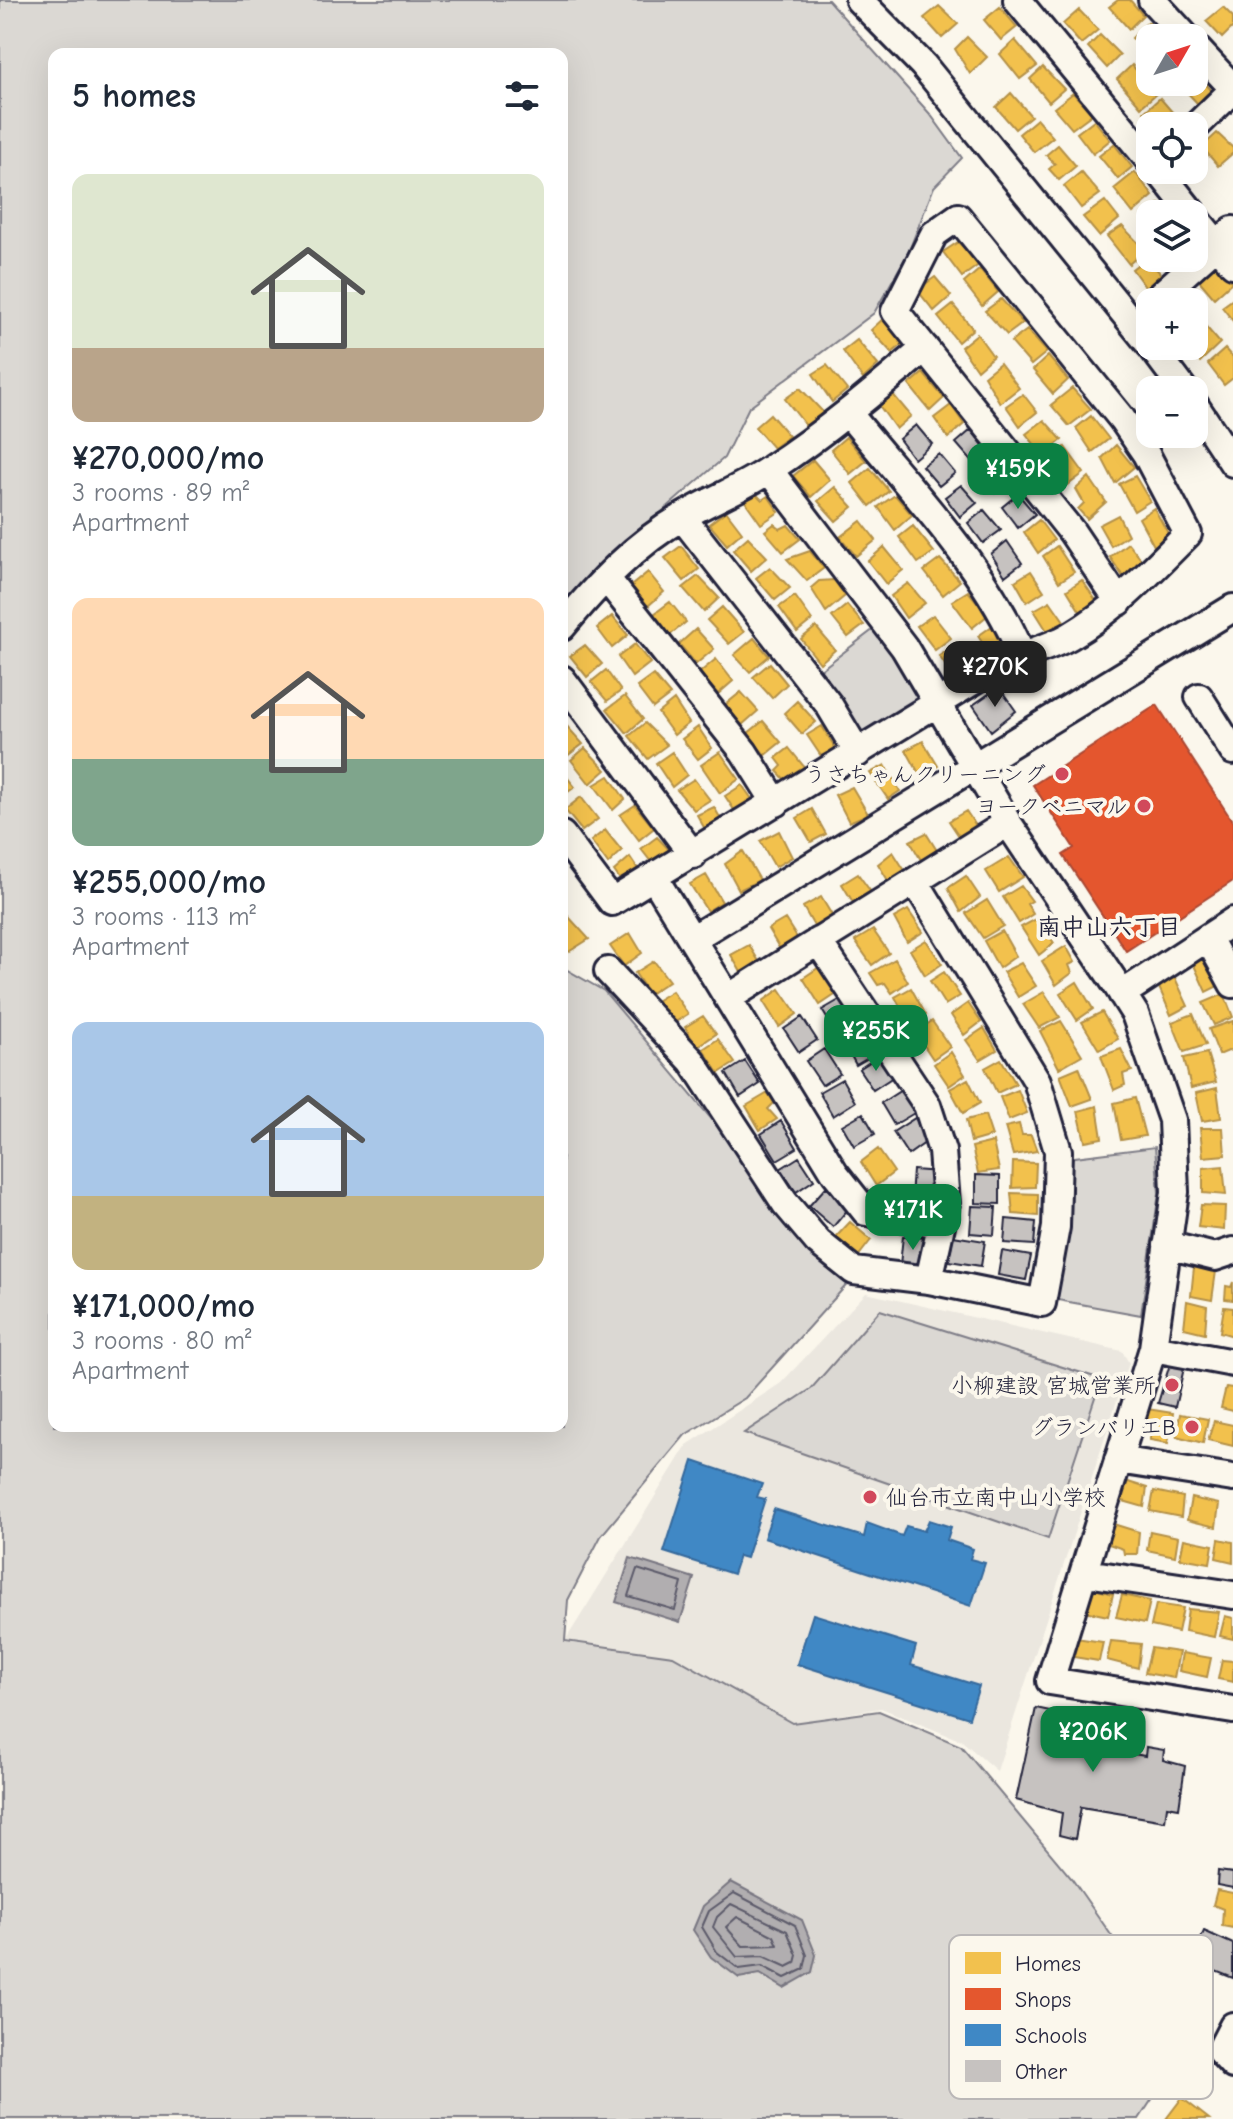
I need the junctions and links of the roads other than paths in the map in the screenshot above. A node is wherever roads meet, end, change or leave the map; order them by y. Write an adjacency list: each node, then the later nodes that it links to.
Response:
1 (859, 0): 14 (street)
2 (1017, 0): 8 (street)
3 (1152, 0): 4 (street)
4 (1174, 24)
5 (1208, 61): 6 (street)
6 (1233, 89): 7 (street)
7 (1208, 114)
8 (1136, 144)
9 (1169, 184): 10 (street)
10 (1181, 200)
11 (1208, 228): 12 (street)
12 (1228, 246): 13 (street)
13 (1173, 288)
14 (1136, 299)
15 (925, 348): 18 (street); 24 (street); 24 (street)
16 (1161, 360): 17 (street)
17 (1173, 376)
18 (849, 414): 21 (street); 27 (street)
19 (1208, 425): 20 (street)
20 (1233, 463)
21 (769, 470): 22 (street); 30 (street)
22 (682, 517): 23 (street); 32 (street)
23 (607, 579): 26 (street); 34 (street)
24 (1119, 602): 27 (street)
25 (1233, 608): 33 (street)
26 (568, 620)
27 (1022, 655): 30 (street)
28 (568, 687): 37 (street)
29 (1199, 697): 31 (street)
30 (939, 702): 32 (street); 33 (street)
31 (1233, 751)
32 (858, 753): 34 (street)
33 (977, 764): 35 (street); 42 (street)
34 (776, 803): 37 (street)
35 (1008, 823): 39 (street); 46 (street)
36 (568, 843): 38 (street)
37 (693, 855): 38 (street)
38 (655, 879): 42 (street)
39 (915, 881): 43 (street); 51 (street)
40 (1233, 921): 41 (street)
41 (1208, 938): 45 (street); 46 (street)
42 (692, 939): 47 (street)
43 (818, 941): 47 (street); 48 (street)
44 (608, 971): 51 (street)
45 (1233, 984)
46 (1122, 994): 49 (street)
47 (728, 998): 48 (street)
48 (941, 1224): 51 (street)
49 (1167, 1245): 50 (street); 52 (street)
50 (1233, 1251)
51 (929, 1280)
52 (1153, 1348): 53 (street); 54 (street)
53 (1233, 1363)
54 (1118, 1460): 55 (street); 56 (street)
55 (1233, 1478)
56 (1086, 1573): 57 (street); 58 (street)
57 (1233, 1595)
58 (1233, 1710)
59 (1233, 2026): 60 (street)
60 (1233, 2065)

